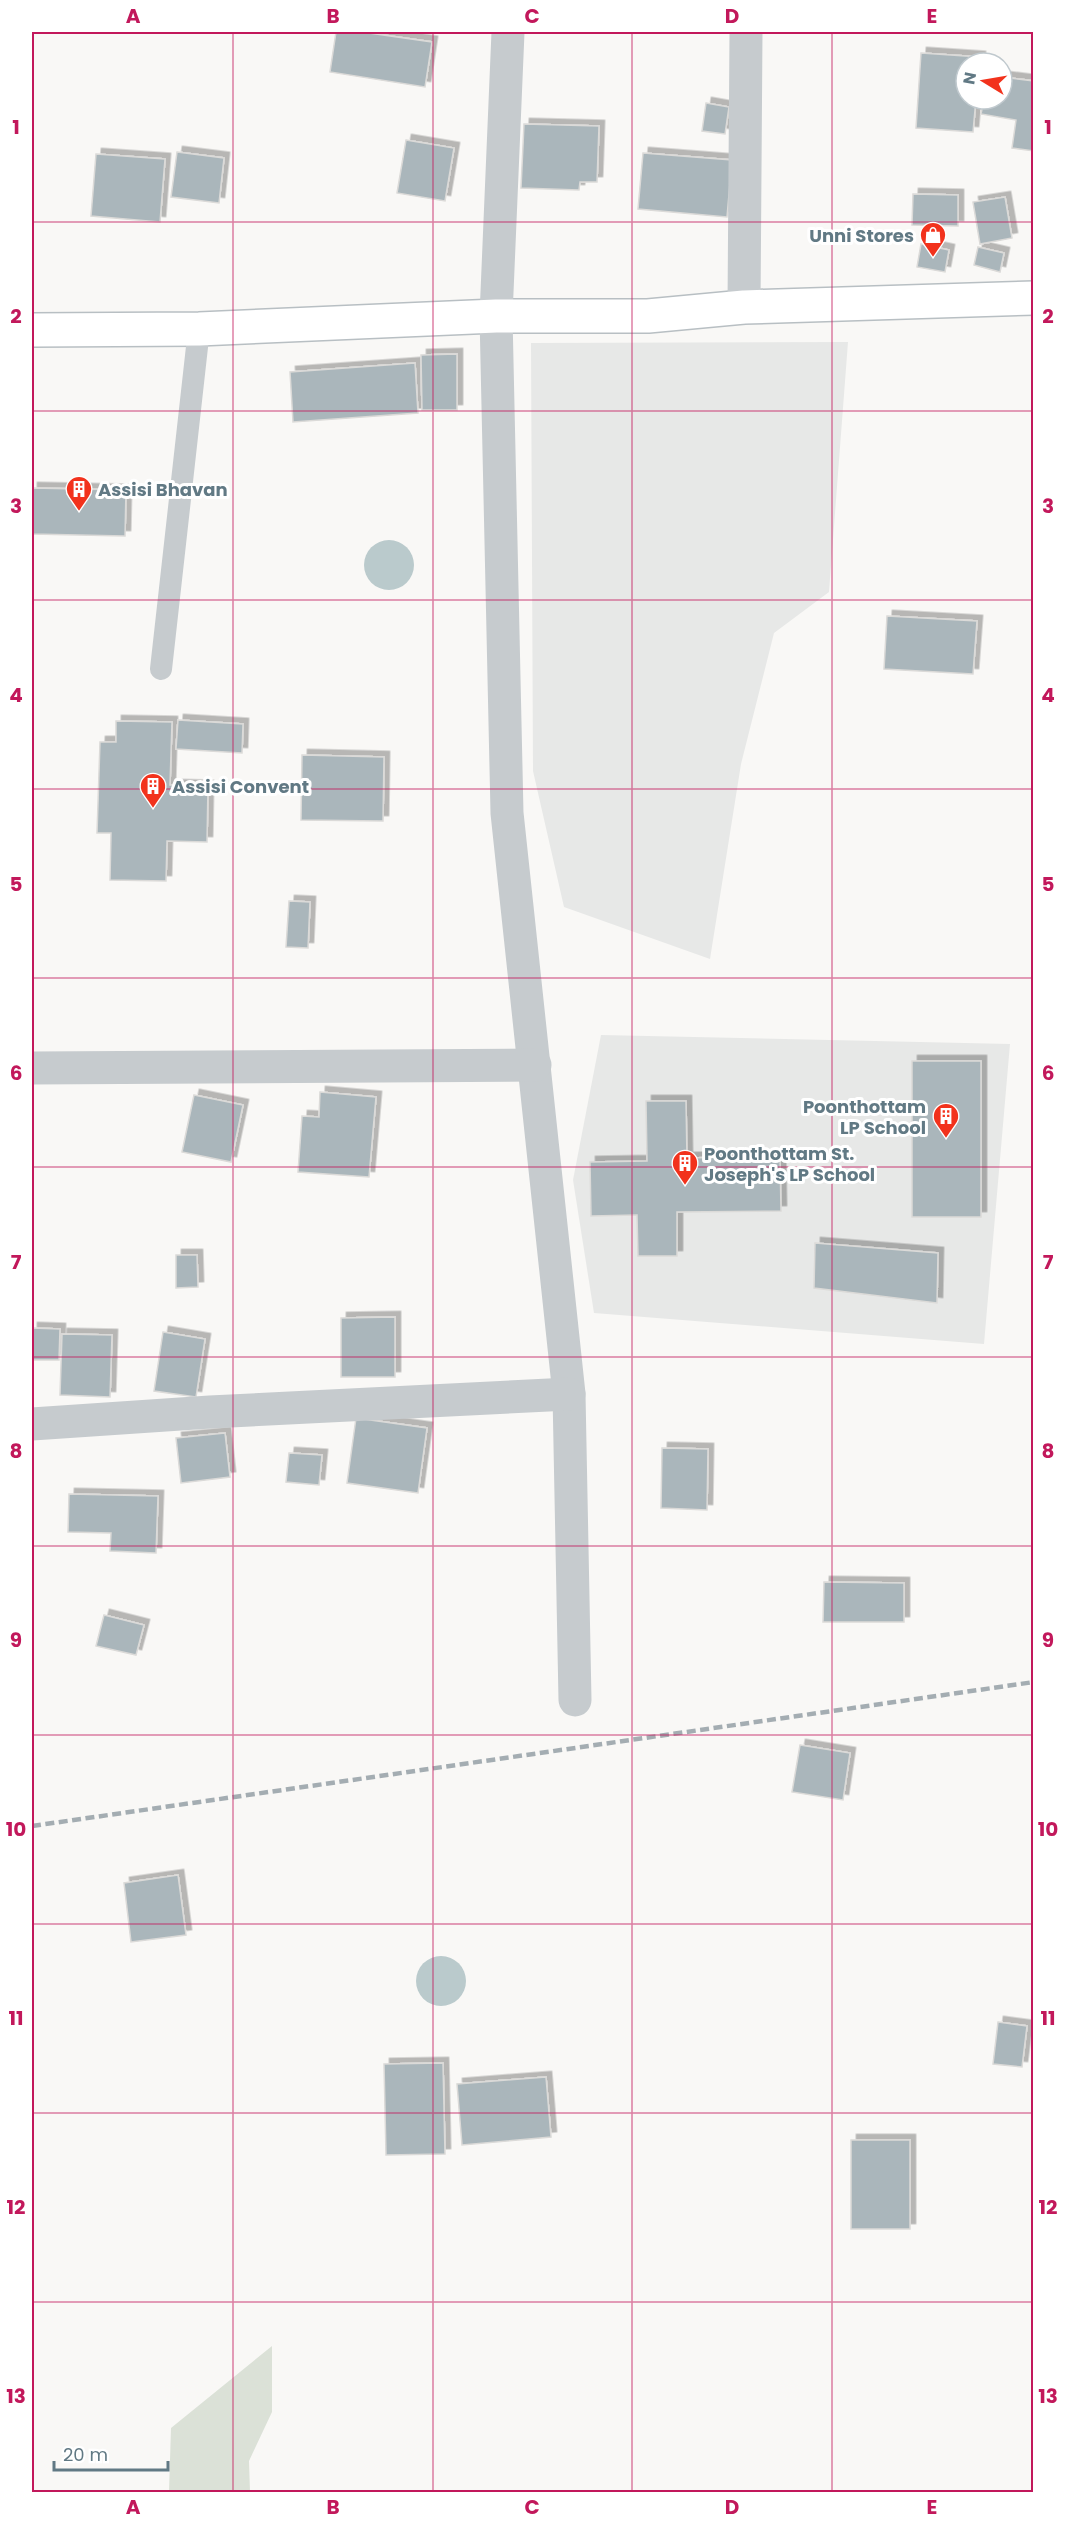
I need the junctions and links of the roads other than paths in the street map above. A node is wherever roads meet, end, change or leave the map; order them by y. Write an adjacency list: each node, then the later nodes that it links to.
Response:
1 (508, 32): 5 (street)
2 (746, 32): 4 (street)
3 (1034, 298): 4 (main road)
4 (744, 307): 5 (main road)
5 (496, 316): 6 (main road); 9 (street)
6 (199, 329): 7 (main road); 8 (lane)
7 (32, 330)
8 (161, 669)
9 (535, 1065): 10 (street); 11 (street)
10 (32, 1068)
11 (568, 1394): 12 (street); 13 (street)
12 (32, 1424)
13 (575, 1700)

